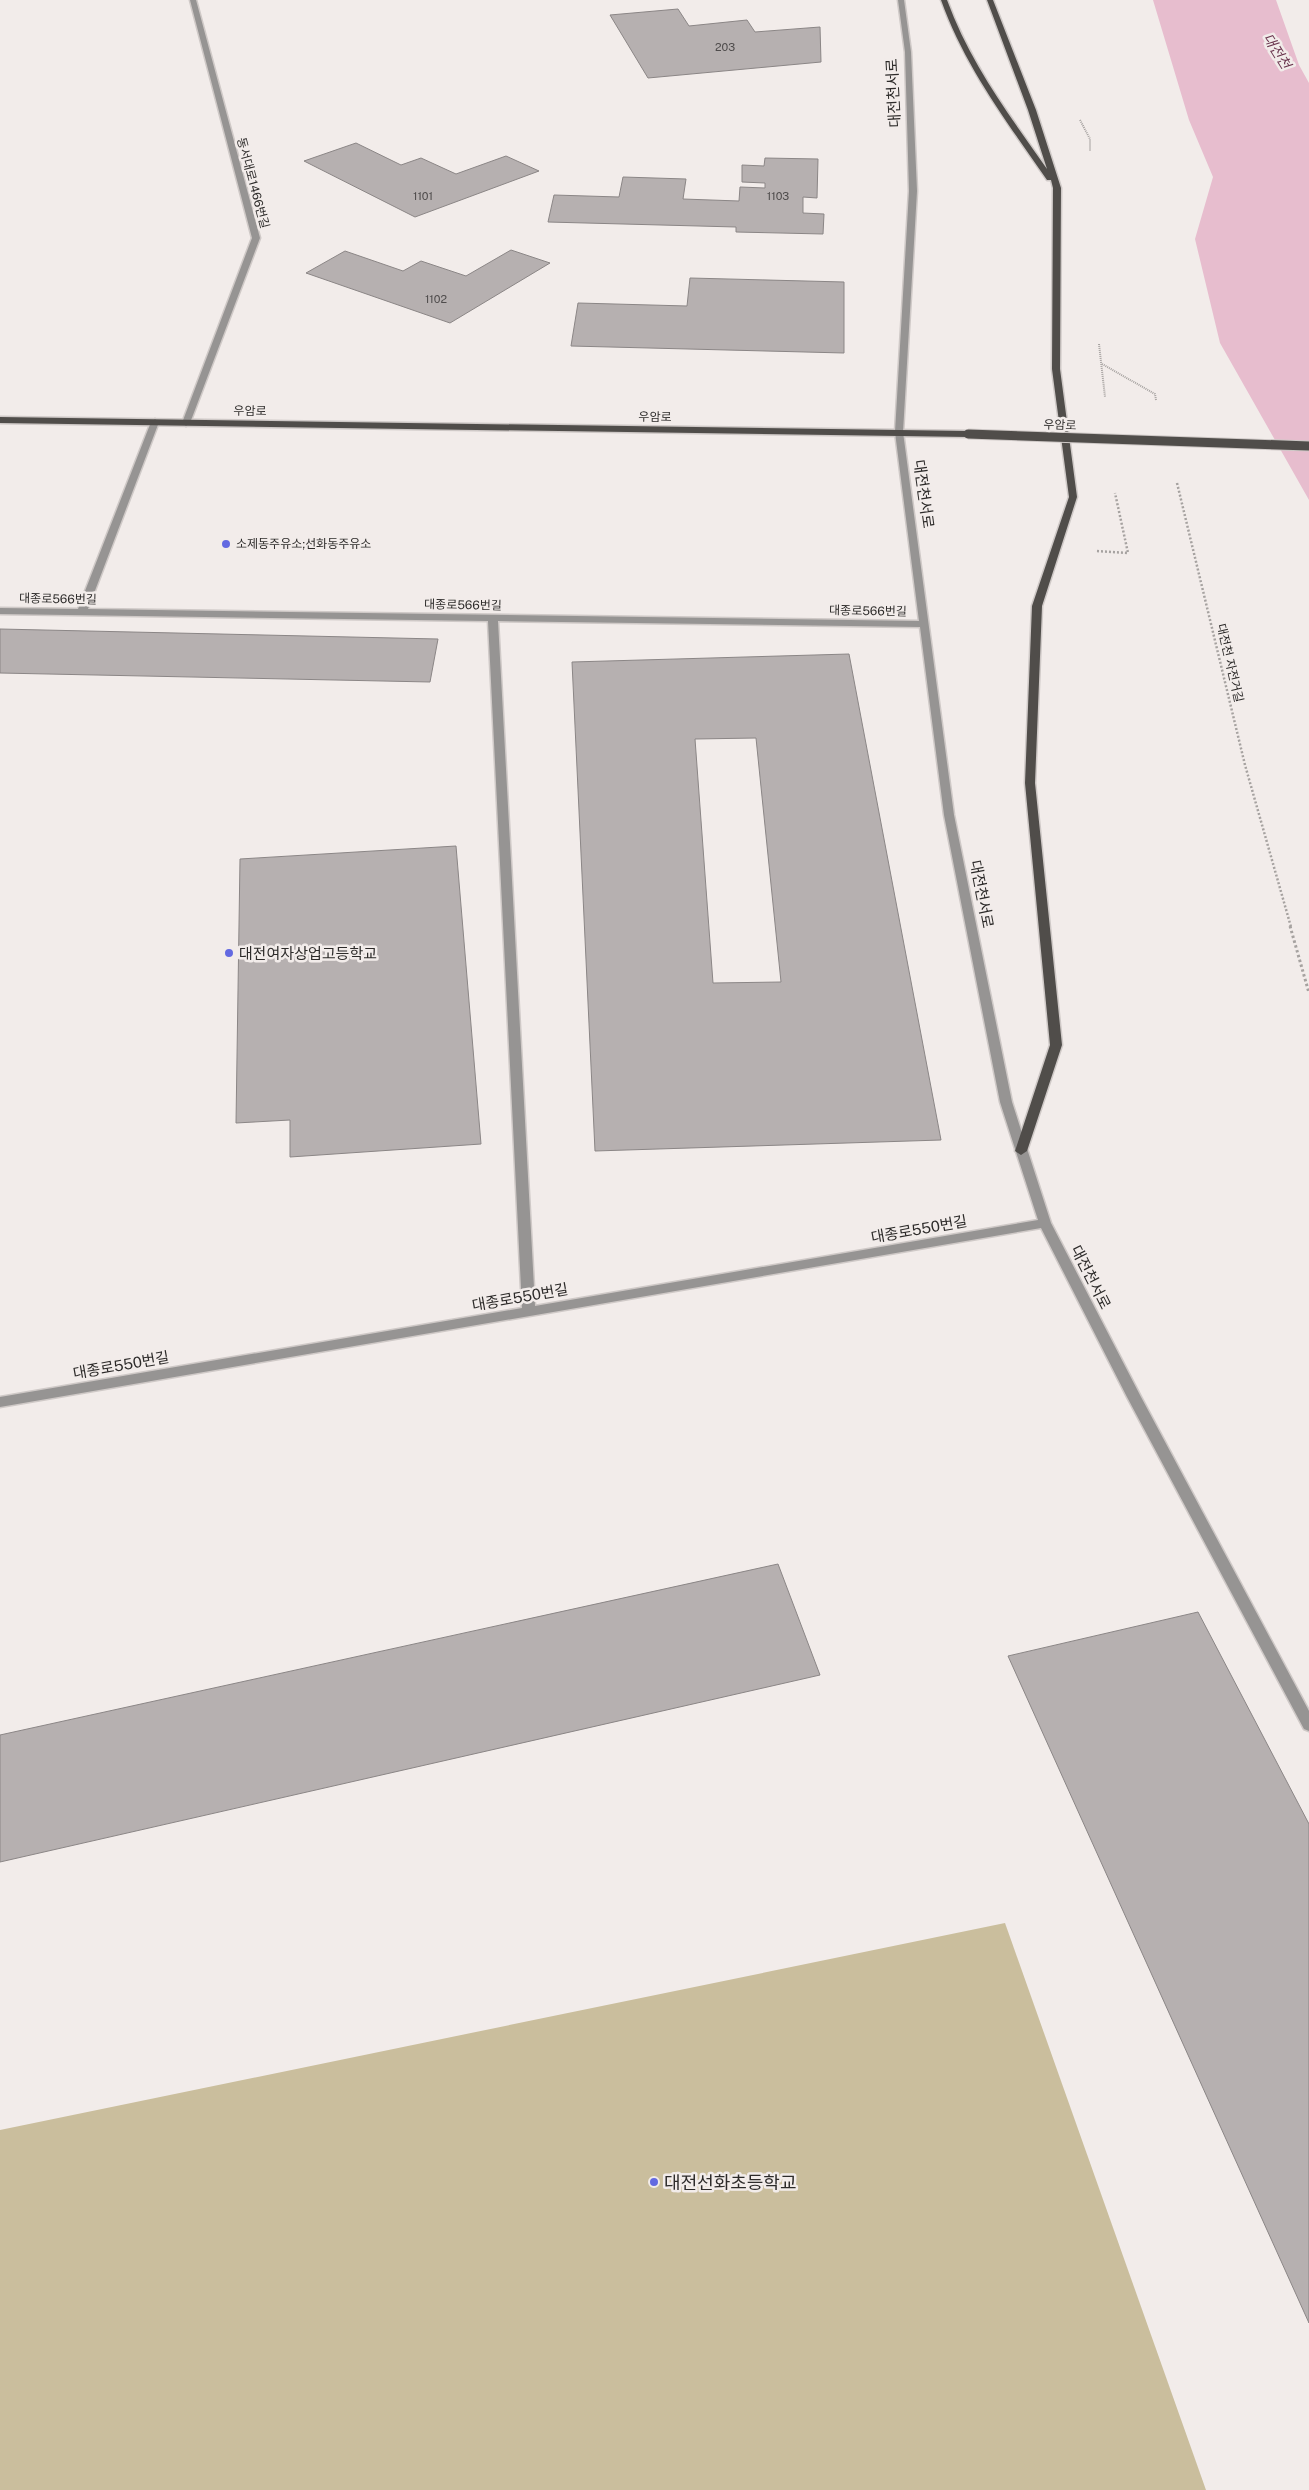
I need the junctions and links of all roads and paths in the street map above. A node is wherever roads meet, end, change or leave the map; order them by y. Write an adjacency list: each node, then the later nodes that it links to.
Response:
1 (193, 0): 10 (street, 동서대로1466번길)
2 (901, 0): 11 (street, 대전천서로)
3 (944, 0): 5 (main road)
4 (990, 0): 5 (main road)
5 (1057, 188): 19 (main road)
6 (1102, 364): 7 (path)
7 (1157, 404)
8 (0, 420): 9 (main road, 우암로)
9 (155, 422): 10 (main road, 우암로); 15 (street)
10 (186, 423): 11 (main road, 우암로)
11 (899, 432): 12 (main road, 우암로, bridge); 17 (street, 대전천서로)
12 (1309, 446)
13 (1176, 480): 18 (path, 대전천 자전거길)
14 (0, 611): 15 (street, 대종로566번길)
15 (82, 612): 16 (street, 대종로566번길)
16 (493, 618): 17 (street, 대종로566번길); 21 (street)
17 (925, 624): 19 (street, 대전천서로)
18 (1309, 994)
19 (1021, 1151): 20 (street, 대전천서로)
20 (1045, 1224): 21 (street, 대종로550번길); 23 (street, 대전천서로)
21 (529, 1312): 22 (street, 대종로550번길)
22 (0, 1402)
23 (1309, 1724)

